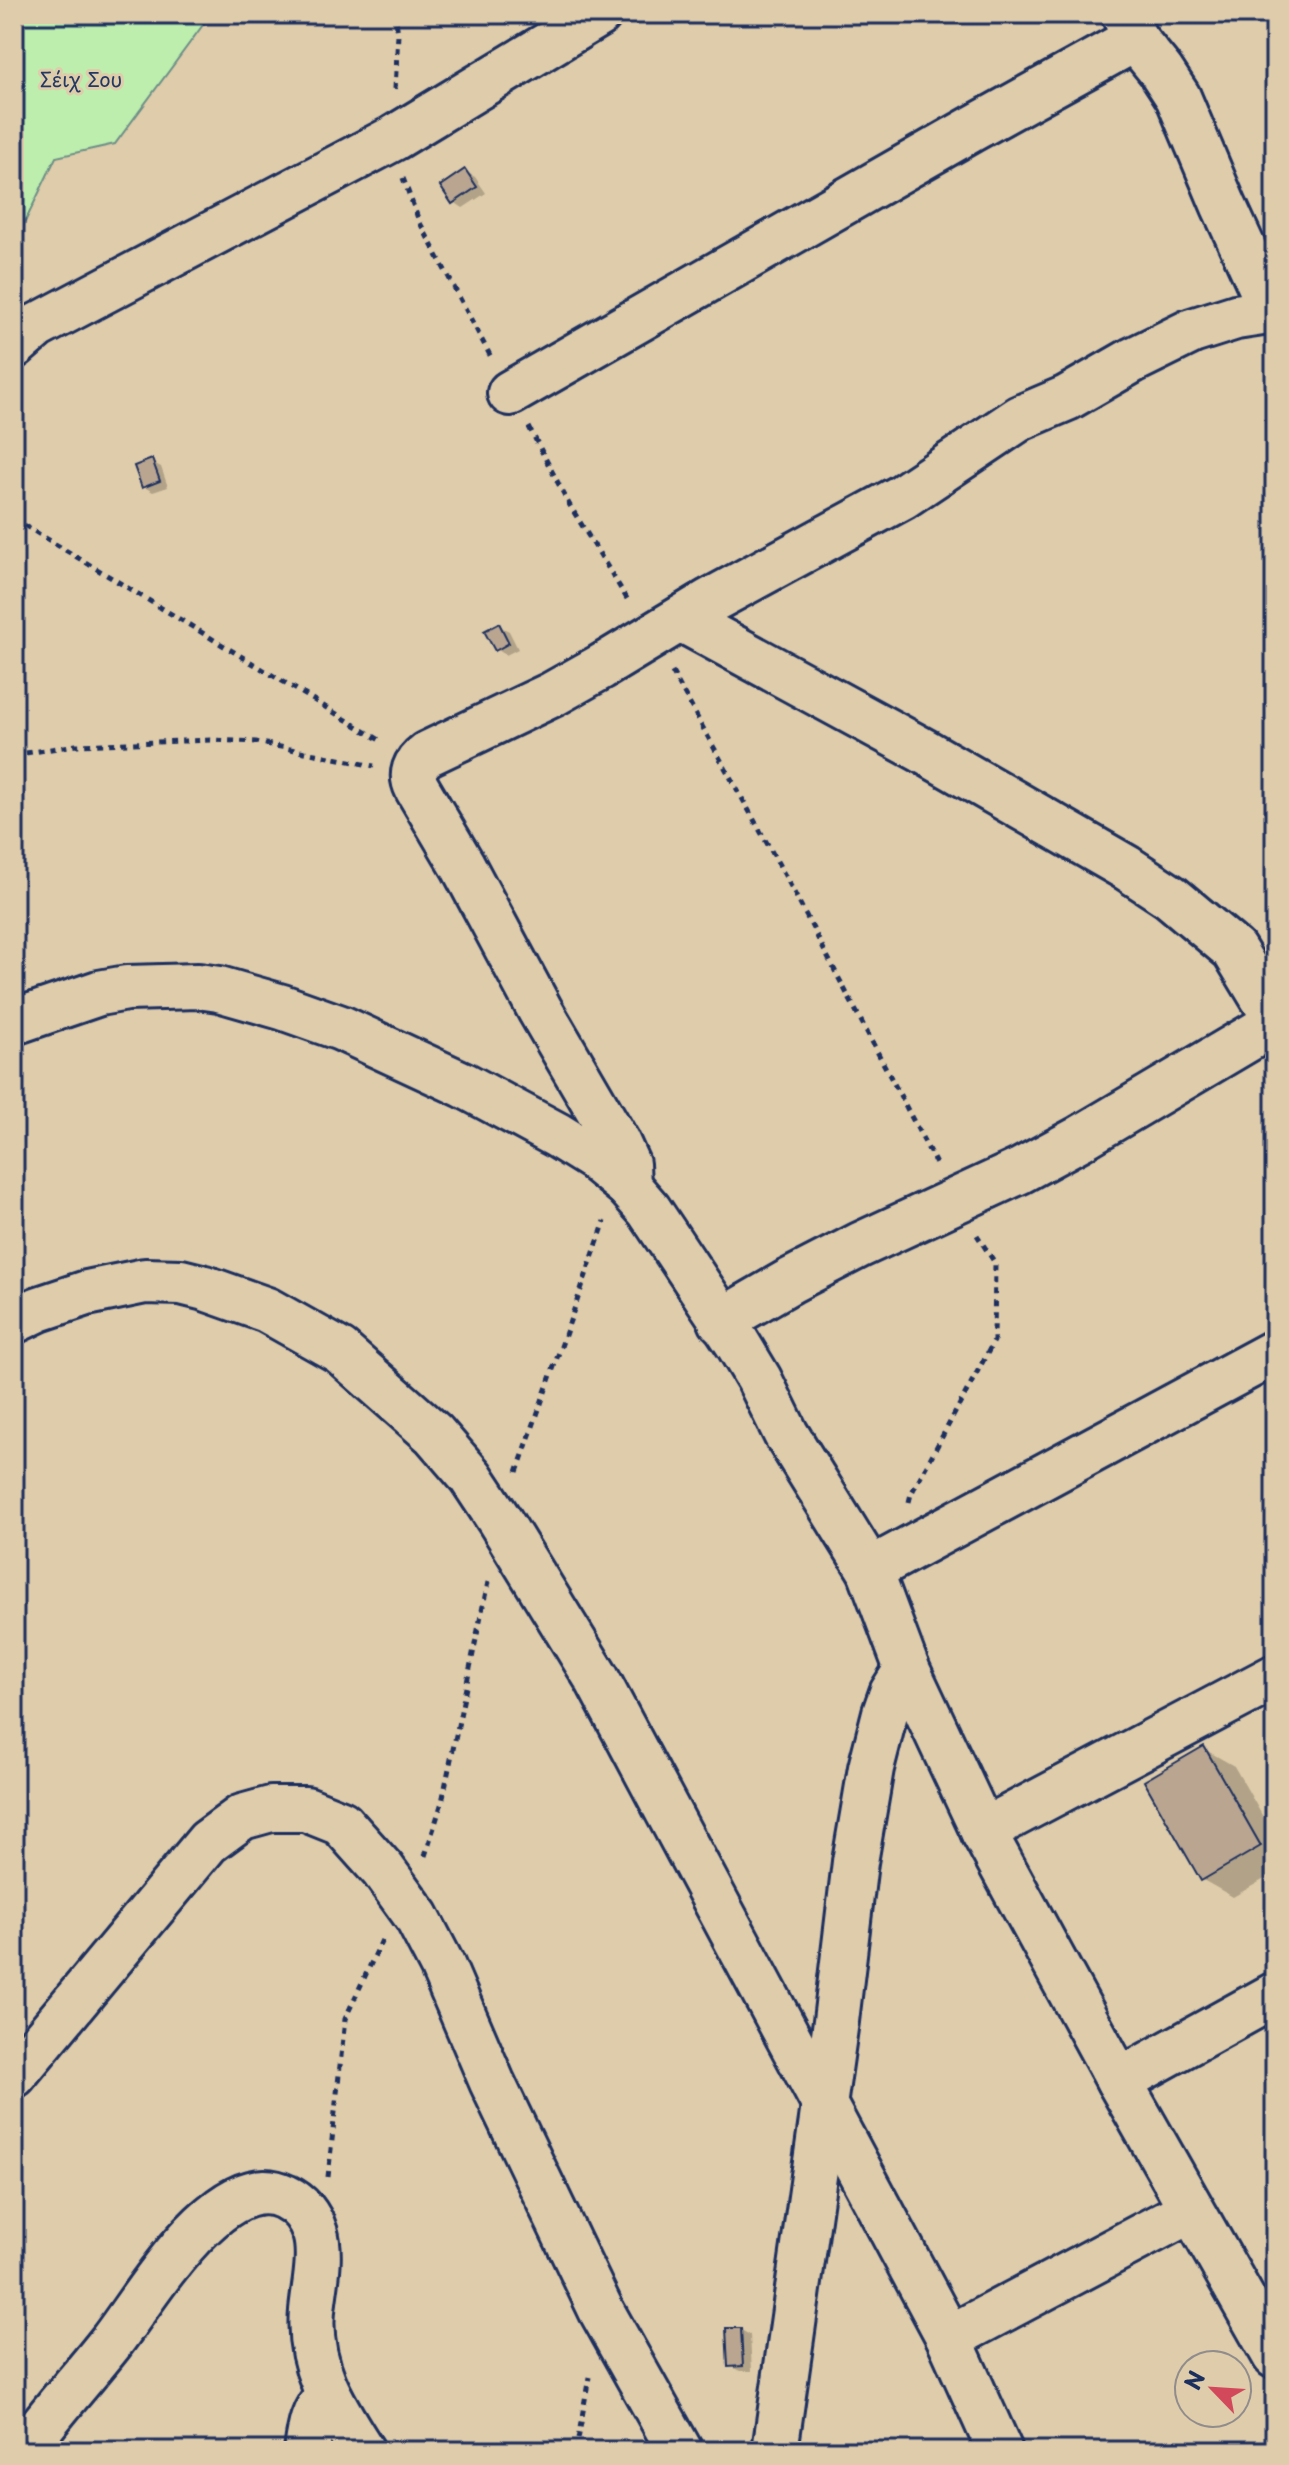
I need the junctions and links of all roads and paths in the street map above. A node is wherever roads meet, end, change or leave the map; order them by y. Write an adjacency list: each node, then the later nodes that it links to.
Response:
1 (599, 14): 4 (street)
2 (1130, 27): 3 (street); 5 (street)
3 (1273, 311): 7 (street)
4 (14, 346)
5 (510, 393)
6 (14, 519): 9 (path)
7 (681, 619): 9 (street); 10 (street)
8 (14, 755): 9 (path)
9 (415, 769): 14 (street)
10 (1234, 950): 11 (street); 12 (street)
11 (1275, 968)
12 (1275, 1021): 15 (street)
13 (14, 1022): 14 (street)
14 (628, 1186): 17 (street); 19 (path)
15 (954, 1200): 17 (street); 20 (path)
16 (14, 1321): 19 (street)
17 (721, 1321): 20 (street)
18 (1275, 1352): 20 (street)
19 (500, 1521): 24 (path); 28 (street)
20 (884, 1562): 21 (street)
21 (907, 1669): 23 (street); 28 (street)
22 (1275, 1677): 23 (street)
23 (983, 1831): 27 (street)
24 (402, 1896): 26 (street); 29 (path); 37 (street)
25 (1275, 1995): 27 (street)
26 (14, 2075)
27 (1119, 2081): 30 (street)
28 (822, 2104): 31 (street); 38 (street)
29 (326, 2191)
30 (1191, 2210): 31 (street); 32 (street)
31 (949, 2338): 39 (street)
32 (1275, 2356)
33 (328, 2396): 34 (street); 35 (street); 36 (street)
34 (23, 2451)
35 (307, 2451)
36 (362, 2451)
37 (680, 2451)
38 (775, 2451)
39 (1000, 2451)

